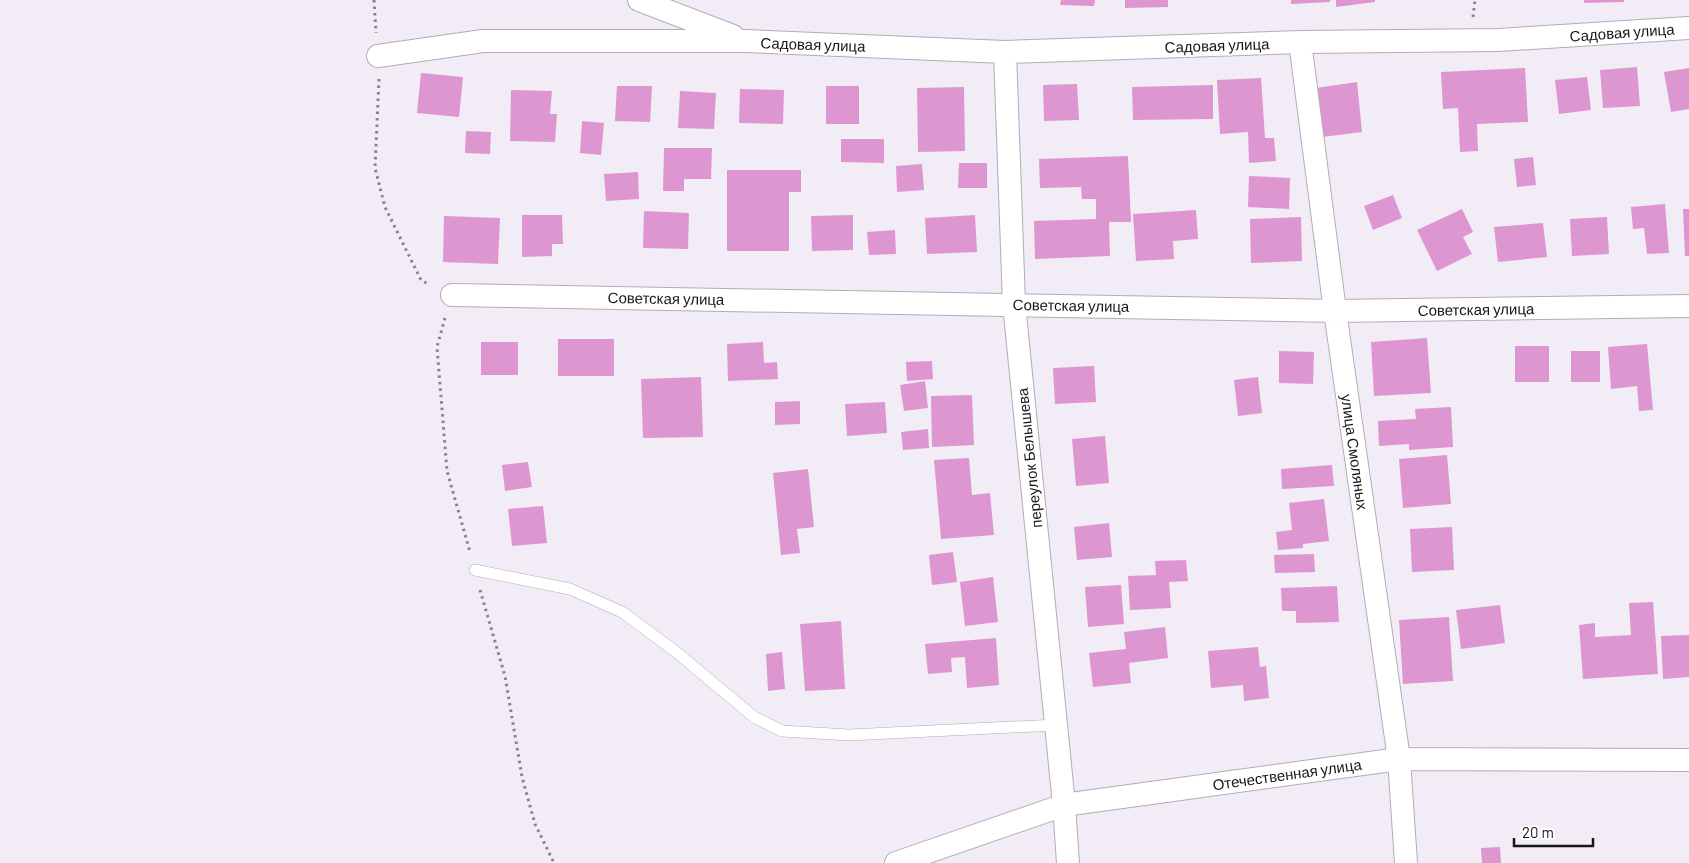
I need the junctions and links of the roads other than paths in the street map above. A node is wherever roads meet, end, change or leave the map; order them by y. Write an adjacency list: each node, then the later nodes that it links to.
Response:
1 (639, 0): 3 (street, Садовая улица)
2 (1689, 28): 4 (street, Садовая улица)
3 (746, 41): 5 (street, Садовая улица); 6 (street, Садовая улица)
4 (1300, 42): 5 (street, Садовая улица); 10 (street, улица Смоляных)
5 (1005, 52): 8 (street, переулок Белышева)
6 (378, 56)
7 (452, 295): 8 (street, Советская улица)
8 (1014, 304): 10 (street, Советская улица); 12 (street, переулок Белышева)
9 (1689, 306): 10 (street, Советская улица)
10 (1335, 311): 13 (street, улица Смоляных)
11 (475, 570): 12 (lane)
12 (1056, 725): 15 (street, переулок Белышева)
13 (1399, 759): 14 (street, Отечественная улица); 15 (street, Отечественная улица); 18 (street, улица Смоляных)
14 (1689, 760)
15 (1064, 805): 16 (street, Отечественная улица); 17 (street, переулок Белышева)
16 (896, 863)
17 (1068, 863)
18 (1406, 863)

